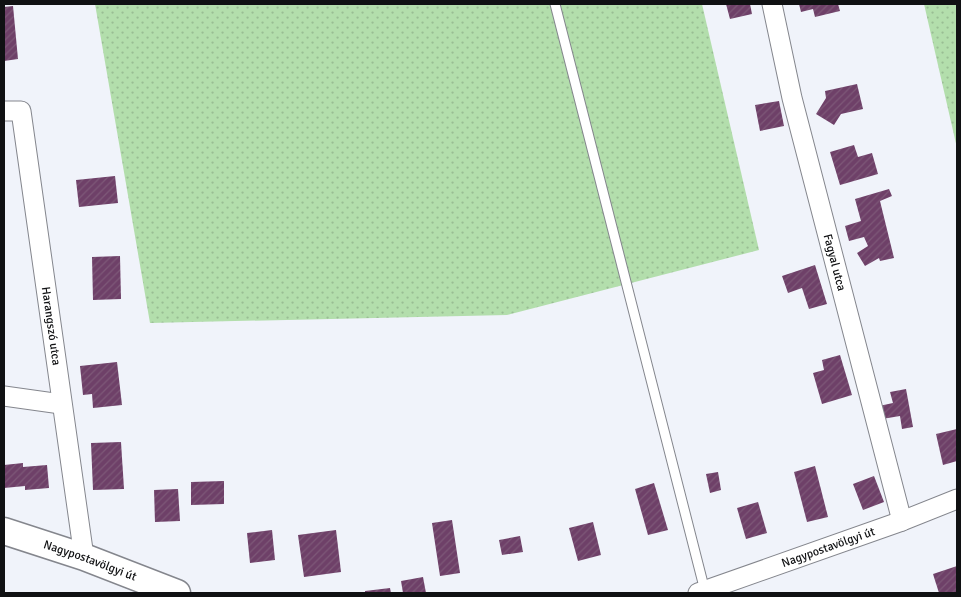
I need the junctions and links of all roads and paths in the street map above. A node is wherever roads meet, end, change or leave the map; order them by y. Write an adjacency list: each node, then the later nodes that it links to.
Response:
1 (555, 4): 10 (lane)
2 (772, 4): 7 (street, Fagyal utca)
3 (4, 110): 5 (street, Harangszó utca)
4 (4, 396): 5 (street)
5 (61, 404): 9 (street, Harangszó utca)
6 (957, 499): 7 (street, Nagypostavölgyi út)
7 (902, 520): 10 (street, Nagypostavölgyi út)
8 (4, 531): 9 (street, Nagypostavölgyi út)
9 (84, 557): 11 (street, Nagypostavölgyi út)
10 (702, 592)
11 (177, 593)

